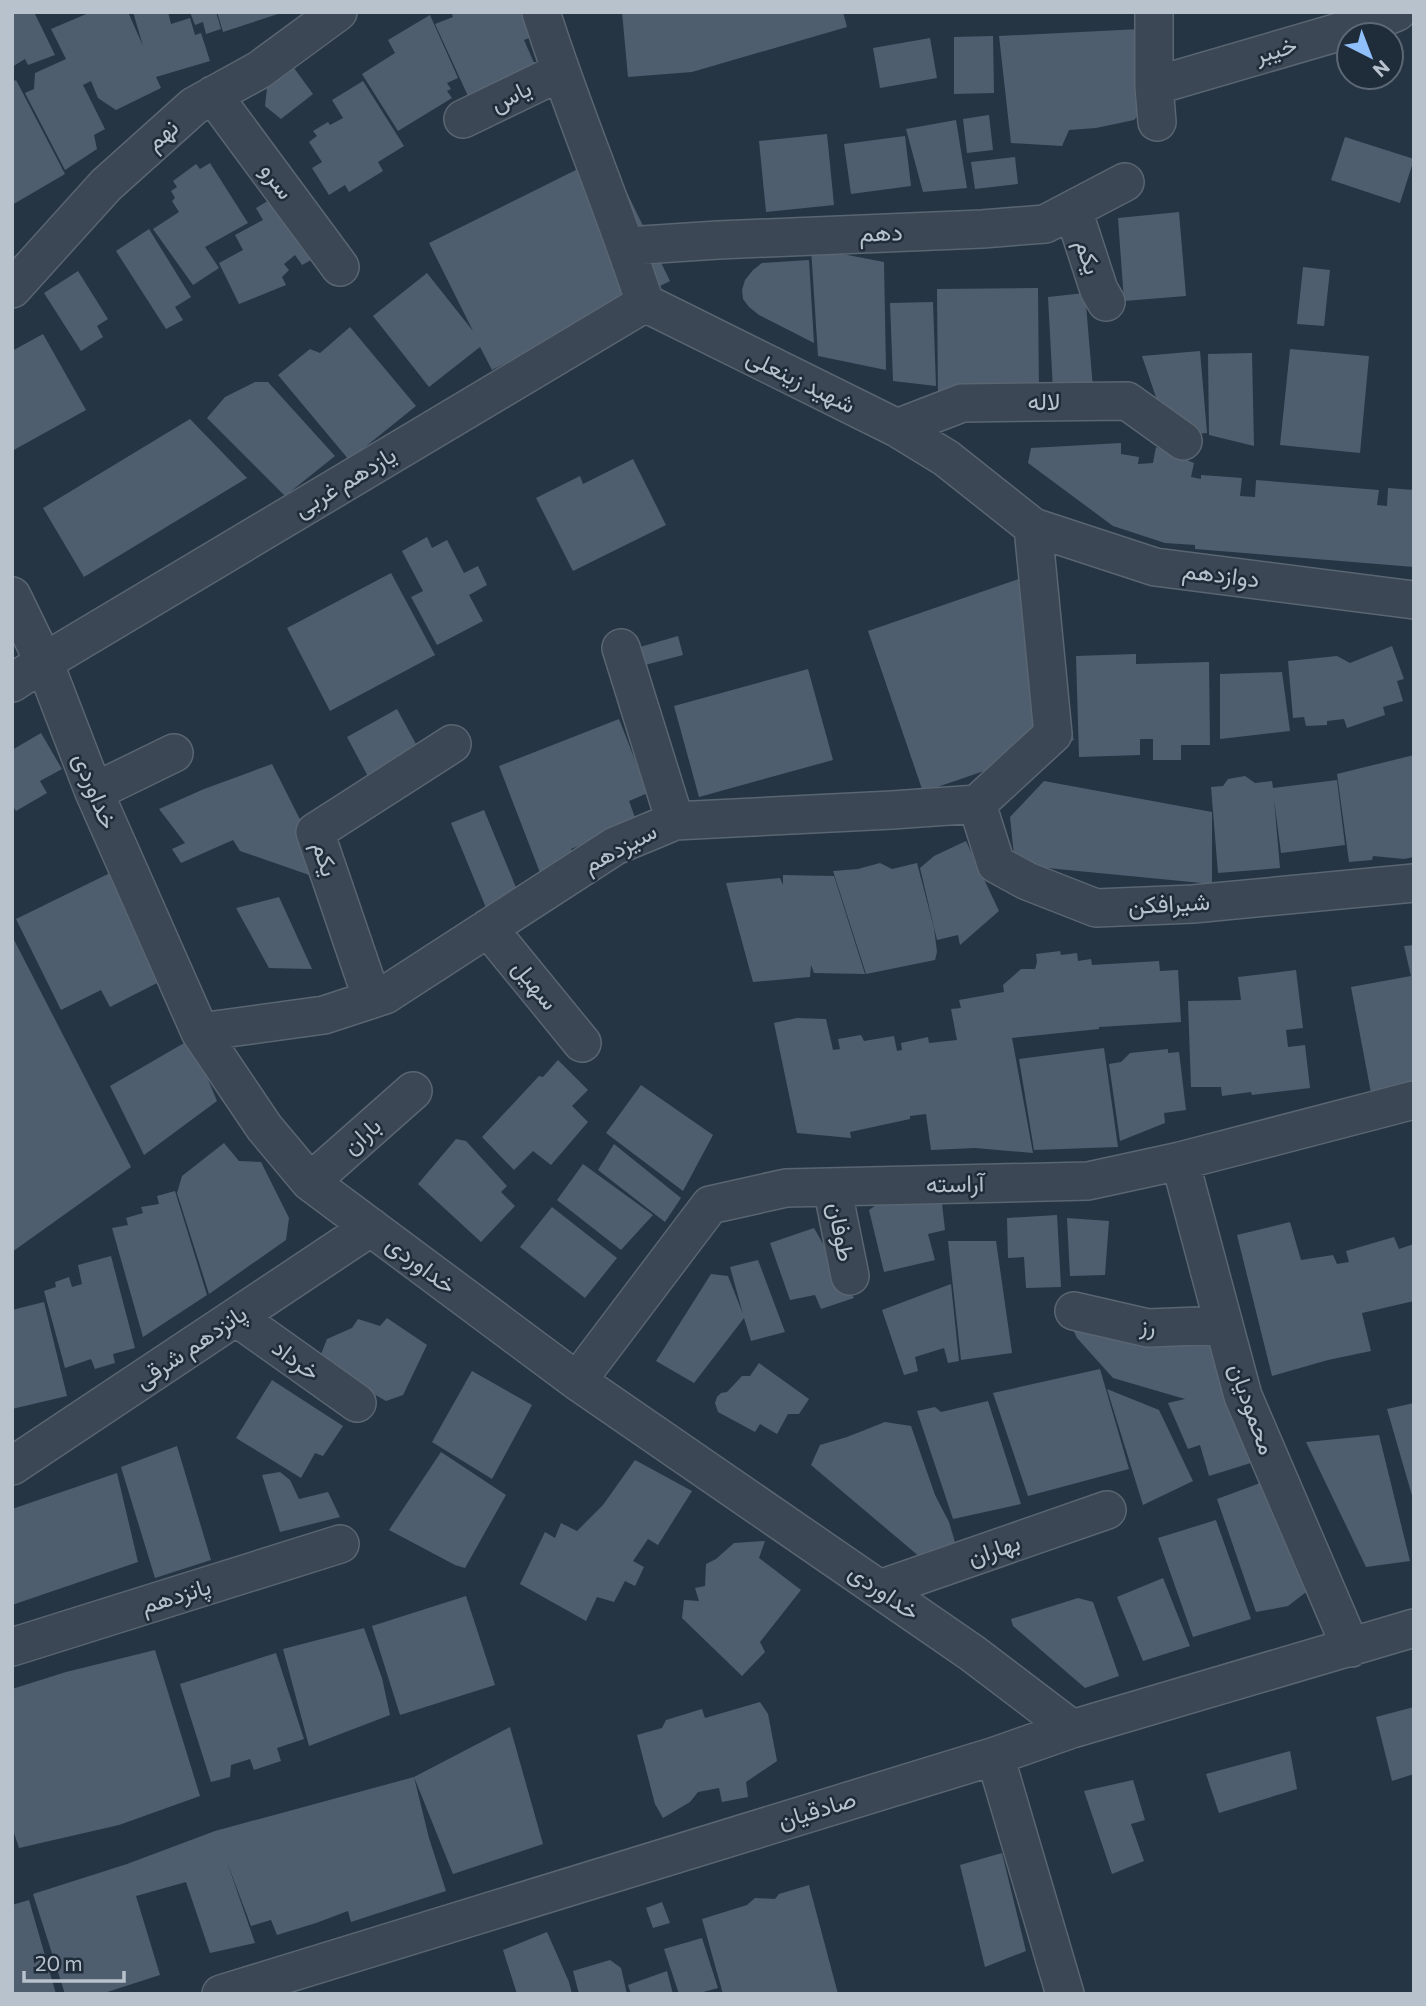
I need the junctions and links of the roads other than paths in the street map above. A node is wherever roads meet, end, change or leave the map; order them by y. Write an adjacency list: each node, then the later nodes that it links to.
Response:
1 (338, 12): 7 (street, نهم)
2 (541, 12): 5 (street)
3 (1154, 12): 6 (street)
4 (1398, 12): 6 (street, خیبر)
5 (560, 72): 8 (street, یاس); 12 (street)
6 (1154, 86): 9 (street)
7 (213, 95): 13 (street, سرو); 14 (street, نهم)
8 (463, 120)
9 (1157, 122)
10 (1125, 182): 11 (street, دهم)
11 (1073, 210): 12 (street, دهم); 15 (street, یکم)
12 (627, 246): 16 (street)
13 (340, 267)
14 (12, 289)
15 (1106, 302)
16 (645, 303): 17 (street, شهید زینعلی); 23 (street, یازدهم غربی)
17 (897, 428): 18 (street, لاله); 19 (street, شهید زینعلی)
18 (1183, 440)
19 (1032, 527): 21 (street, دوازدهم); 28 (street)
20 (12, 596): 23 (street, خداوردی)
21 (1414, 600)
22 (621, 648): 29 (street)
23 (44, 662): 24 (street, یازدهم غربی); 27 (street, خداوردی)
24 (12, 683)
25 (452, 744): 32 (street, یکم)
26 (174, 753): 27 (street)
27 (94, 792): 33 (street, خداوردی)
28 (977, 804): 29 (street, سیزدهم); 30 (street, شیرافکن)
29 (675, 821): 31 (street, سیزدهم)
30 (1414, 883)
31 (488, 928): 32 (street, سیزدهم); 34 (street, سهیل)
32 (372, 999): 33 (street, سیزدهم)
33 (200, 1032): 38 (street, خداوردی)
34 (582, 1043)
35 (413, 1090): 38 (street, باران)
36 (1414, 1100): 37 (street, آراسته)
37 (1180, 1161): 39 (street, آراسته); 44 (street, محمودیان)
38 (310, 1182): 40 (street, خداوردی)
39 (832, 1187): 41 (street, طوفان); 45 (street, آراسته)
40 (371, 1227): 43 (street, پانزدهم شرقی); 45 (street, خداوردی)
41 (850, 1276)
42 (1074, 1311): 44 (street, رز)
43 (236, 1317): 46 (street, خرداد); 47 (street, پانزدهم شرقی)
44 (1224, 1325): 53 (street, محمودیان)
45 (577, 1381): 50 (street, خداوردی)
46 (357, 1404)
47 (12, 1466)
48 (1107, 1510): 50 (street, بهاران)
49 (340, 1544): 52 (street, پانزدهم)
50 (880, 1590): 54 (street, خداوردی)
51 (1414, 1628): 53 (street, صادقیان)
52 (12, 1647)
53 (1351, 1648): 54 (street, صادقیان)
54 (1072, 1729): 55 (street, صادقیان)
55 (996, 1756): 56 (street, صادقیان); 57 (street)
56 (221, 1994)
57 (1065, 1994)

